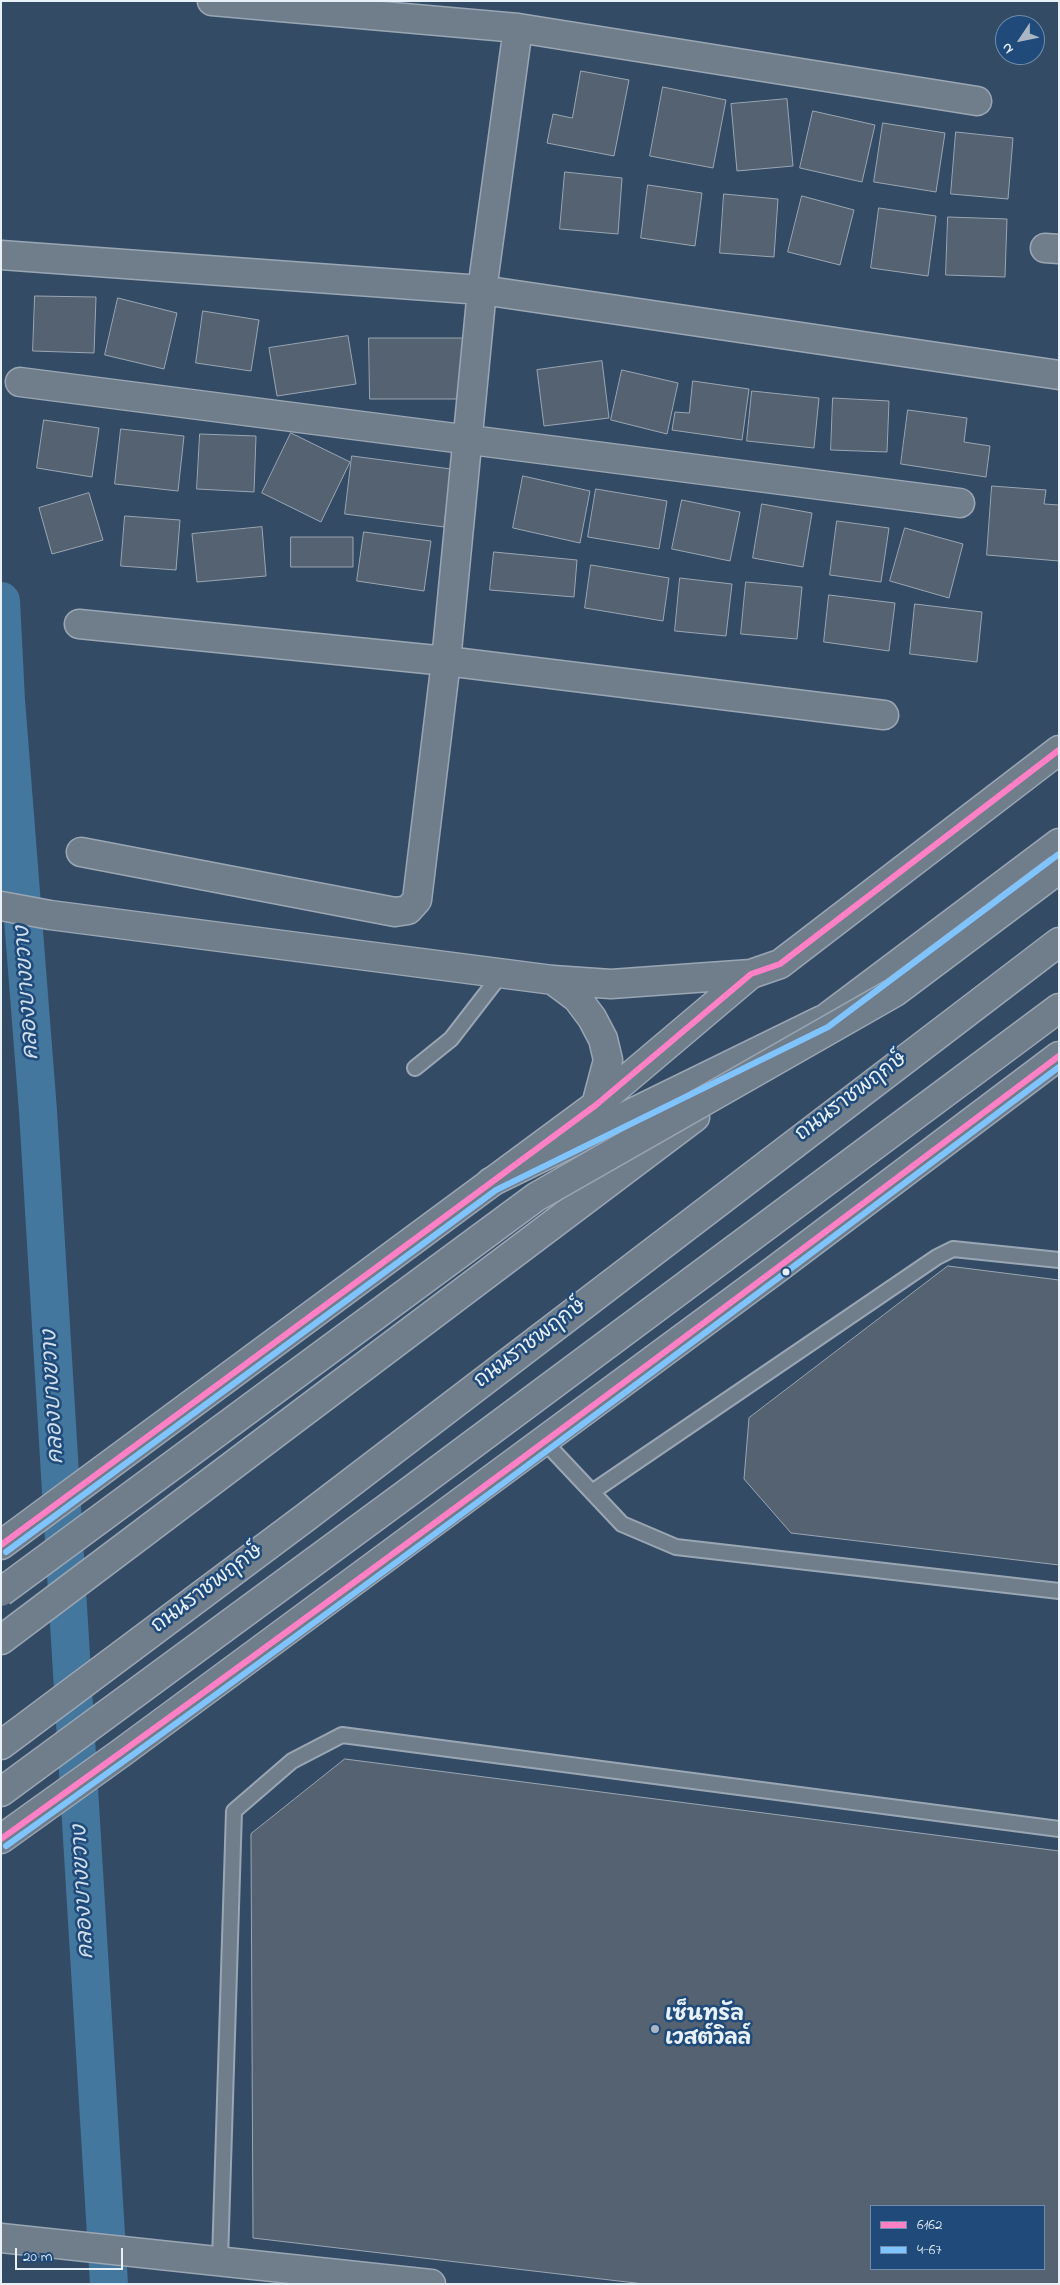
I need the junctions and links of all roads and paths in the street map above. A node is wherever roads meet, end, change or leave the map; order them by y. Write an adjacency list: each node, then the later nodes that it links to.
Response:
1 (212, 1): 2 (main road)
2 (518, 28): 3 (main road); 5 (main road)
3 (977, 101)
4 (5, 255): 5 (main road)
5 (482, 290): 6 (main road); 8 (main road)
6 (1059, 374)
7 (20, 382): 8 (main road)
8 (469, 439): 9 (main road); 11 (main road)
9 (960, 503)
10 (79, 624): 11 (main road)
11 (446, 661): 12 (main road); 15 (main road)
12 (884, 715)
13 (1059, 750): 20 (main road)
14 (1059, 843): 23 (main road)
15 (81, 852)
16 (1059, 870): 33 (main road, bridge)
17 (1, 906): 19 (main road)
18 (1059, 942): 35 (main road, ถนนราชพฤกษ์)
19 (502, 973): 21 (main road); 25 (lane)
20 (751, 974): 21 (main road); 26 (main road)
21 (553, 980): 26 (main road)
22 (1059, 1008): 36 (main road)
23 (823, 1020): 27 (main road); 34 (main road)
24 (1059, 1056): 29 (main road)
25 (415, 1068)
26 (596, 1105): 27 (main road)
27 (491, 1182): 31 (main road)
28 (1059, 1260): 30 (lane)
29 (543, 1440): 30 (lane); 38 (main road)
30 (592, 1492): 32 (lane)
31 (8, 1540)
32 (1059, 1591)
33 (1, 1592)
34 (1, 1640)
35 (1, 1745)
36 (1, 1792)
37 (1059, 1830): 40 (lane)
38 (1, 1840)
39 (1, 2238): 40 (main road)
40 (220, 2260): 41 (main road)
41 (431, 2284)

